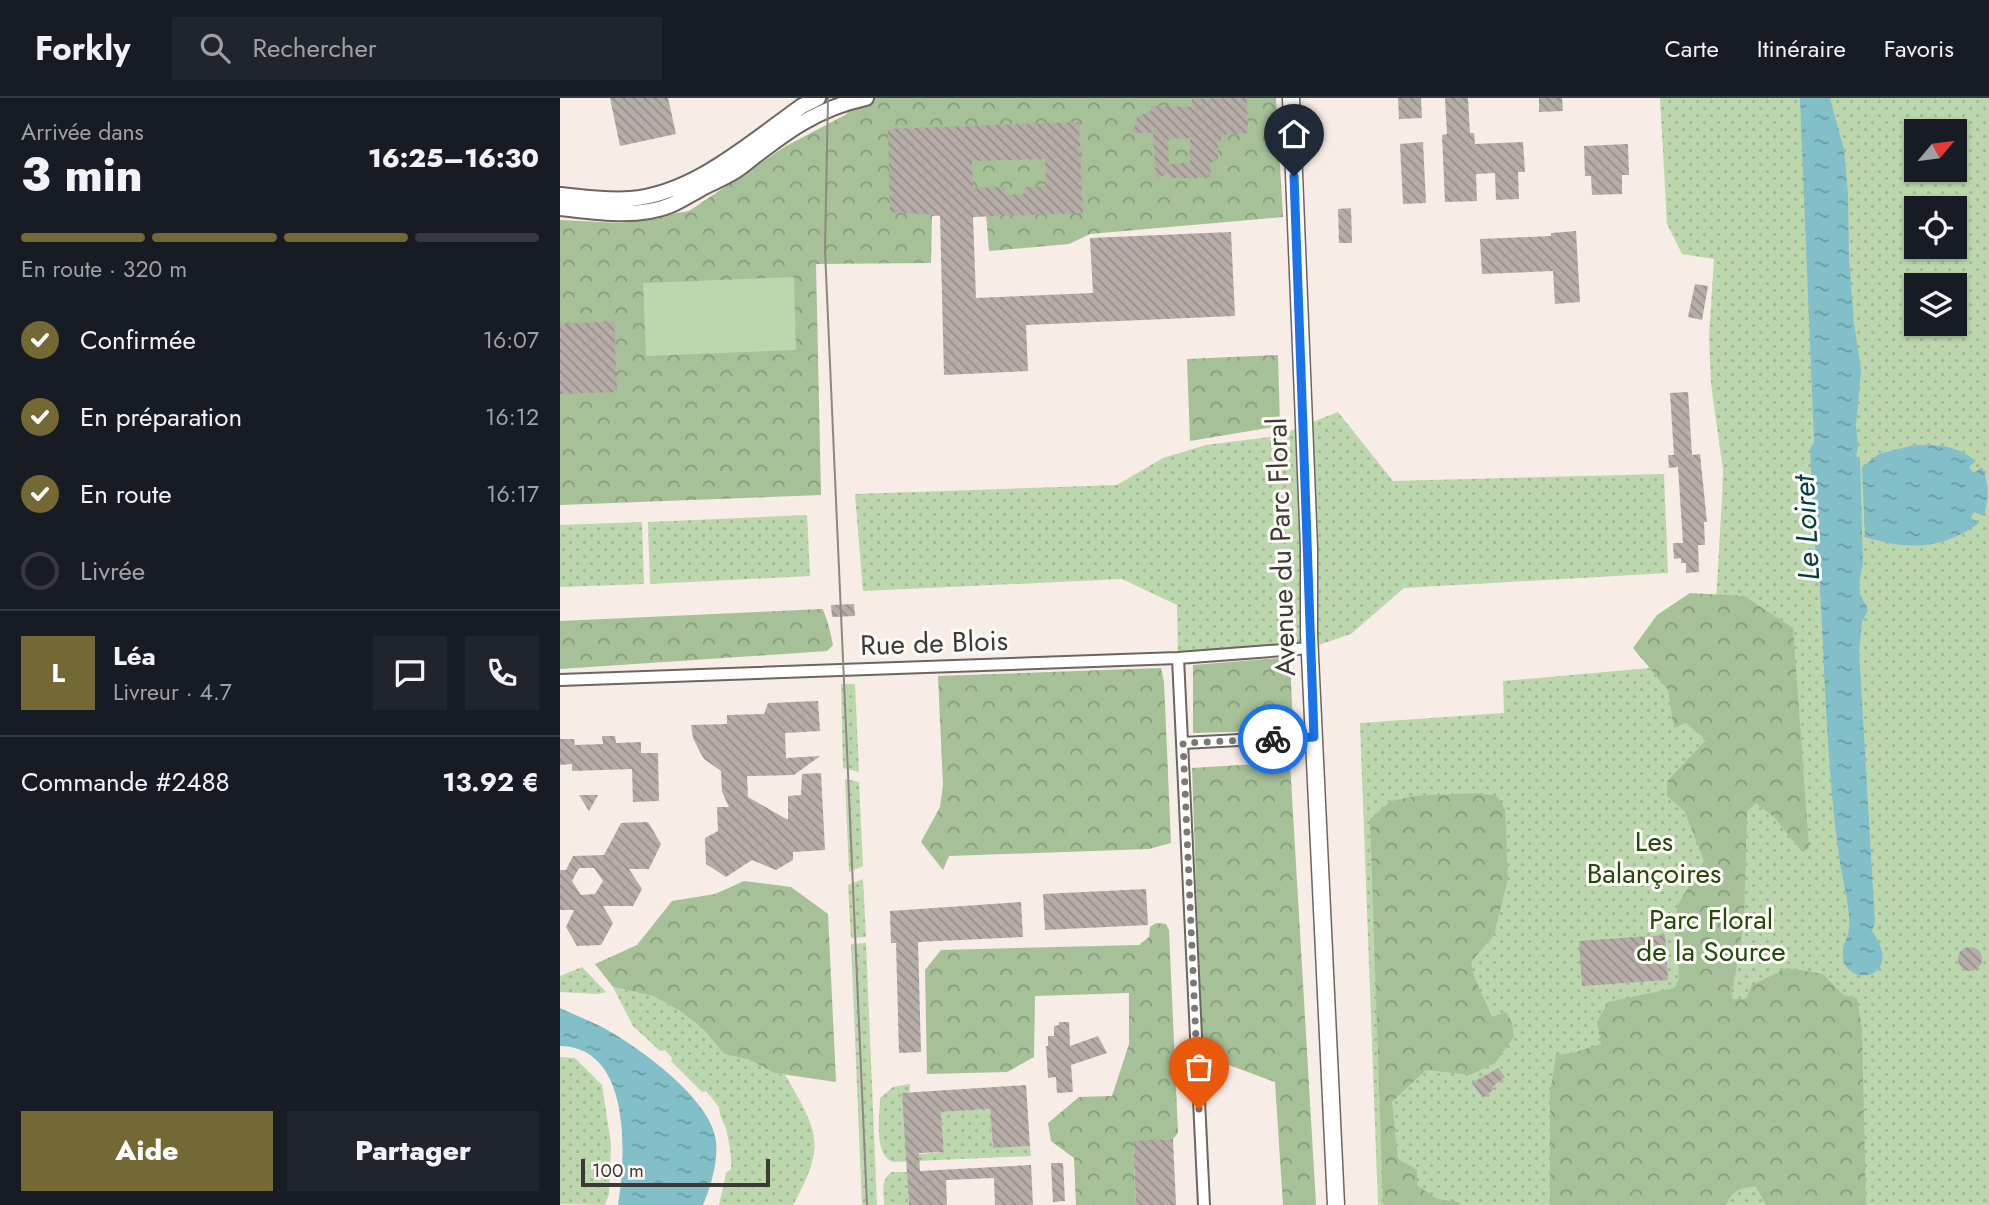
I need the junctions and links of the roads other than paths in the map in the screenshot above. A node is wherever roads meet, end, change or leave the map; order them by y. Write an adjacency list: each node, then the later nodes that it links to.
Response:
1 (818, 98): 4 (street)
2 (866, 98): 5 (street)
3 (1291, 98): 6 (main road, Avenue du Parc Floral)
4 (560, 195)
5 (560, 208)
6 (1310, 648): 7 (street, Rue de Blois); 9 (main road, Avenue du Parc Floral)
7 (1178, 658): 8 (street, Rue de Blois); 10 (street)
8 (560, 680)
9 (1314, 737): 10 (street); 12 (main road, Avenue du Parc Floral)
10 (1183, 743): 11 (street)
11 (1204, 1205)
12 (1336, 1205)

